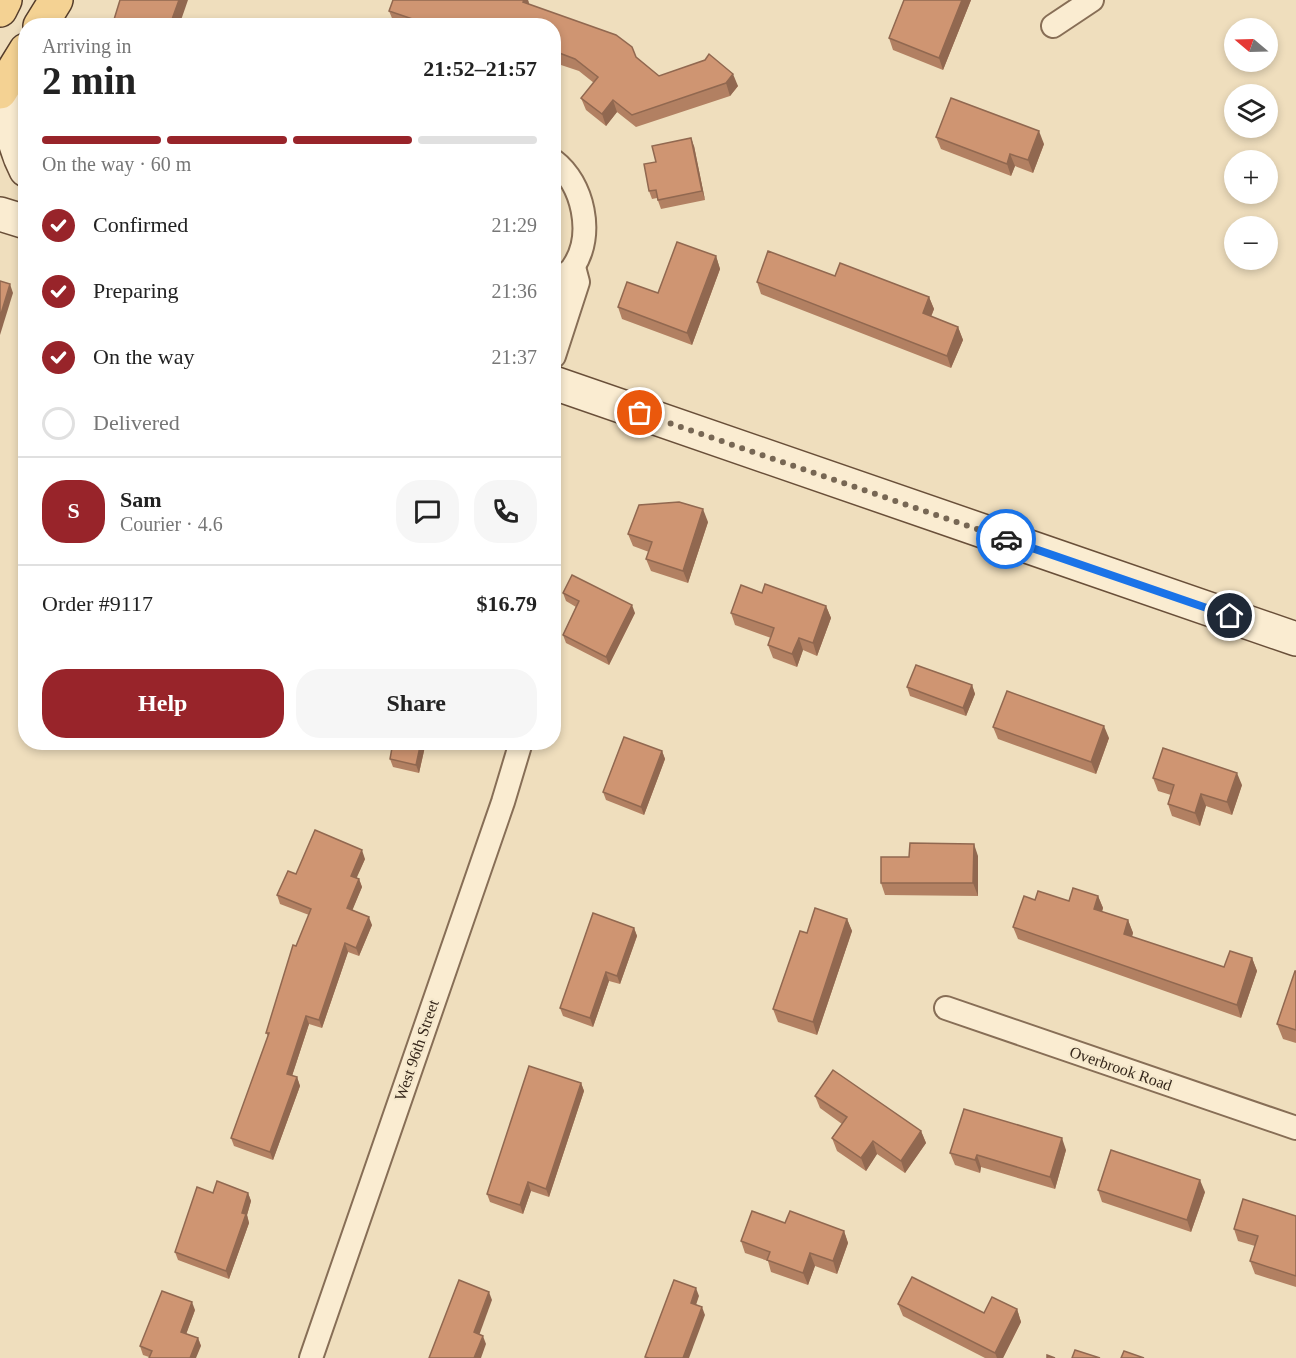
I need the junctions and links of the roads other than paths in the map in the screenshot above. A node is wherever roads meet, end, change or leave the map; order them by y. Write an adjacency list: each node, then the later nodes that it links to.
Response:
1 (5, 0): 4 (main road)
2 (56, 0): 5 (main road)
3 (1092, 0): 6 (street)
4 (0, 10)
5 (45, 18)
6 (1053, 26)
7 (18, 62): 9 (main road)
8 (18, 74): 10 (main road)
9 (0, 92)
10 (18, 155)
11 (561, 166): 16 (street)
12 (0, 177): 13 (main road)
13 (18, 183)
14 (0, 214): 15 (main road)
15 (18, 220)
16 (574, 267): 17 (street); 18 (street)
17 (561, 281)
18 (561, 334)
19 (561, 385): 20 (main road)
20 (1296, 639)
21 (518, 750): 24 (street, West 96th Street)
22 (946, 1008): 23 (street, Overbrook Road)
23 (1296, 1128)
24 (311, 1358)

